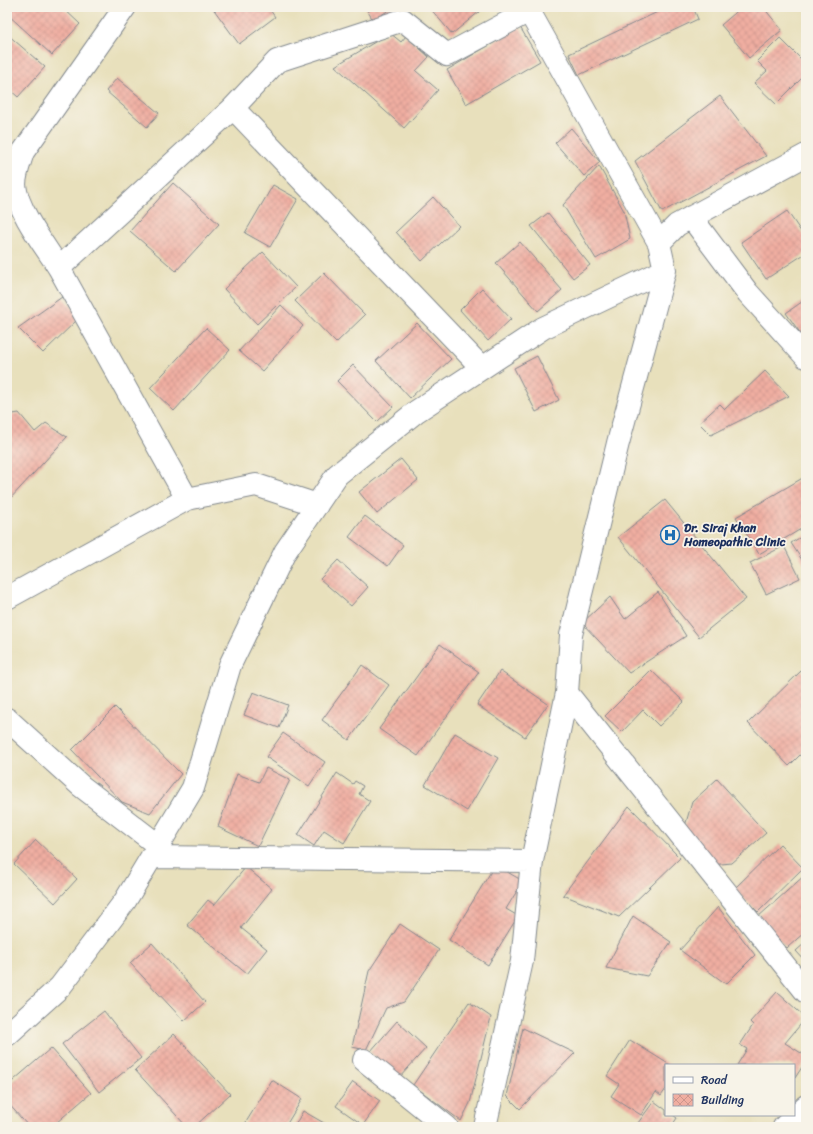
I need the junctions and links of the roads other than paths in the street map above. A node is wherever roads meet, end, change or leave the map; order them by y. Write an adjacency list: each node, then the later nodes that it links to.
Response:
1 (125, 7): 7 (street)
2 (530, 9): 3 (street); 6 (street)
3 (233, 108): 7 (street); 10 (street)
4 (806, 155): 5 (street)
5 (691, 217): 6 (street); 9 (street)
6 (659, 243): 8 (street)
7 (59, 268): 11 (street)
8 (666, 270): 10 (street); 14 (street)
9 (806, 357)
10 (482, 368): 12 (street)
11 (187, 499): 12 (street); 13 (street)
12 (317, 505): 16 (street)
13 (7, 598)
14 (568, 693): 17 (street); 18 (street)
15 (7, 719): 16 (street)
16 (155, 852): 17 (street); 19 (street)
17 (532, 861): 23 (street)
18 (806, 992)
19 (7, 1035)
20 (364, 1060): 22 (street)
21 (806, 1106): 24 (street)
22 (447, 1127)
23 (485, 1127)
24 (784, 1127)

